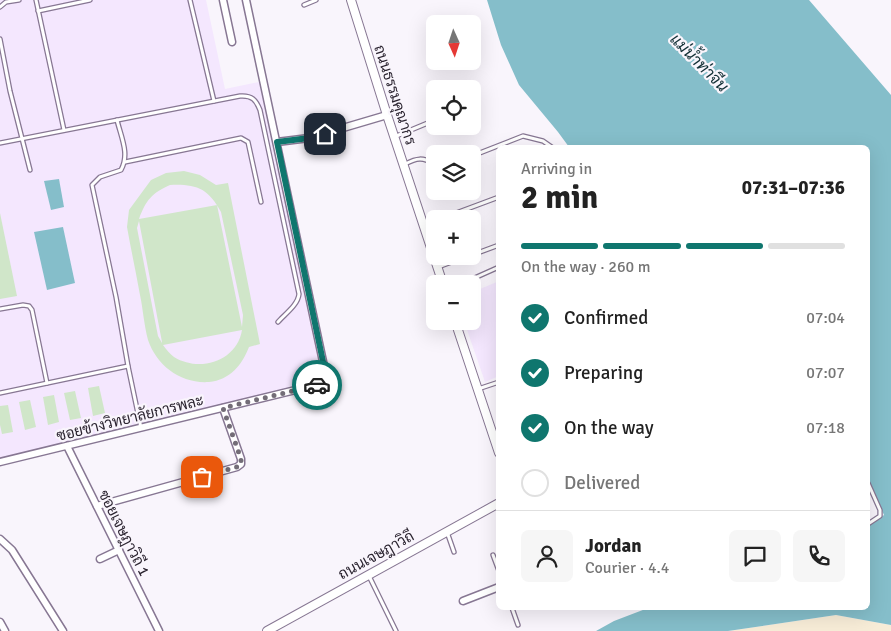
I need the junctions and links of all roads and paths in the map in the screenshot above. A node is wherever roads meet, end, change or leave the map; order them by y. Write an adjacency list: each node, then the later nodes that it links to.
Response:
1 (19, 0): 10 (lane)
2 (36, 0): 11 (lane)
3 (90, 0): 11 (lane)
4 (190, 0): 14 (lane)
5 (223, 0): 13 (street)
6 (246, 0): 21 (street, ซอยข้างวิทยาลัยการพละ)
7 (316, 0): 9 (lane)
8 (351, 0): 15 (street, ถนนธรรมคุณากร)
9 (304, 4)
10 (0, 7)
11 (38, 11): 18 (lane)
12 (0, 39): 20 (lane)
13 (232, 42)
14 (214, 101): 16 (lane); 43 (lane)
15 (387, 115): 19 (street, ถนนธรรมคุณากร); 21 (street)
16 (117, 120): 18 (lane); 28 (lane)
17 (426, 124): 19 (lane)
18 (64, 130): 20 (lane)
19 (394, 137): 29 (street, ถนนธรรมคุณากร)
20 (22, 139): 22 (lane); 30 (lane)
21 (277, 142): 50 (street, ซอยข้างวิทยาลัยการพละ)
22 (0, 144)
23 (500, 145): 24 (lane)
24 (549, 145)
25 (496, 147): 26 (lane)
26 (481, 152)
27 (426, 159): 29 (lane)
28 (125, 162): 32 (lane); 45 (lane)
29 (404, 165): 34 (street, ถนนธรรมคุณากร)
30 (30, 170)
31 (496, 198): 33 (lane)
32 (261, 202)
33 (464, 210)
34 (424, 224): 38 (street, ถนนธรรมคุณากร)
35 (496, 246): 36 (lane)
36 (481, 252)
37 (443, 265): 38 (lane)
38 (438, 267): 40 (street, ถนนธรรมคุณากร)
39 (496, 268): 41 (lane)
40 (440, 275)
41 (481, 275)
42 (0, 310): 46 (lane)
43 (278, 322)
44 (458, 330): 48 (street)
45 (128, 366): 46 (lane); 51 (lane)
46 (47, 383): 49 (lane)
47 (496, 383): 48 (lane)
48 (477, 390): 52 (street)
49 (0, 393)
50 (223, 408): 51 (street, ซอยข้างวิทยาลัยการพละ); 57 (street)
51 (141, 429): 53 (street, ซอยข้างวิทยาลัยการพละ)
52 (496, 444)
53 (67, 446): 54 (street, ซอยข้างวิทยาลัยการพละ); 57 (street, ซอยเจษฎาวิถี 1)
54 (0, 462)
55 (870, 488): 58 (lane)
56 (496, 505): 59 (street, ถนนเจษฎาวิถี)
57 (97, 506): 61 (street, ซอยเจษฎาวิถี 1)
58 (870, 523)
59 (447, 532): 62 (lane); 66 (street, ถนนเจษฎาวิถี)
60 (0, 539): 73 (street)
61 (119, 550): 64 (street); 74 (street, ซอยเจษฎาวิถี 1)
62 (454, 552)
63 (493, 555): 65 (lane)
64 (100, 559)
65 (496, 563)
66 (368, 575): 75 (street, ถนนเจษฎาวิถี); 76 (lane)
67 (496, 588): 68 (street)
68 (464, 601)
69 (513, 610): 71 (lane)
70 (0, 622): 72 (street)
71 (518, 625)
72 (5, 631)
73 (63, 631)
74 (159, 631)
75 (267, 631)
76 (396, 631)

